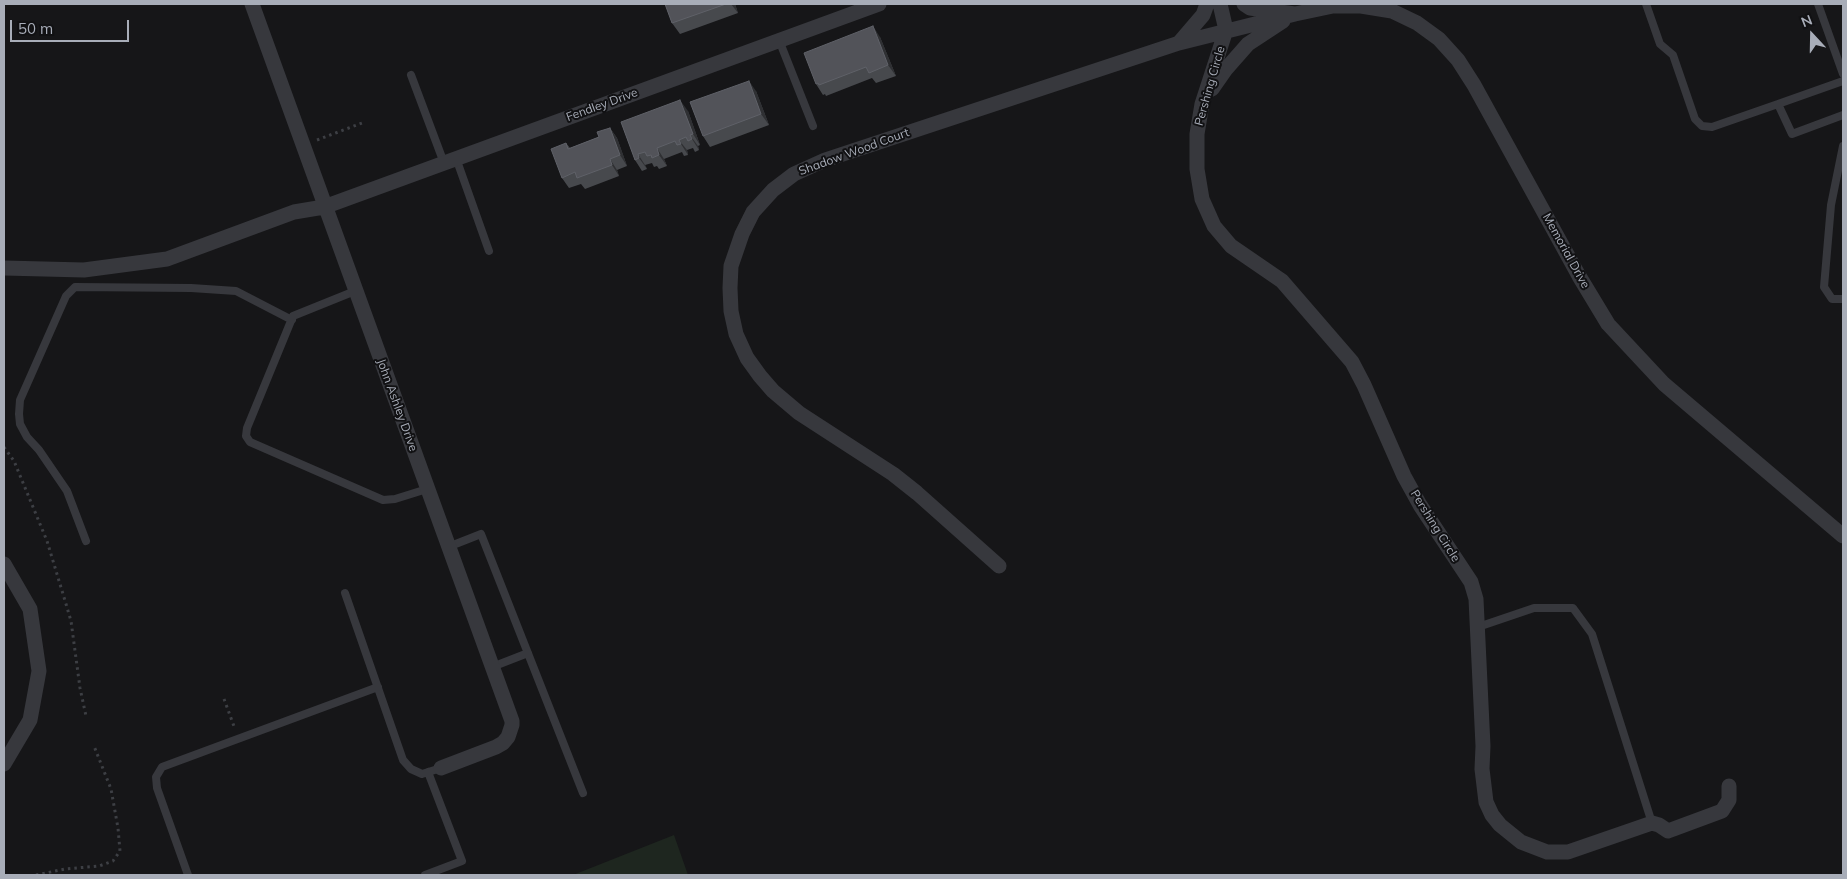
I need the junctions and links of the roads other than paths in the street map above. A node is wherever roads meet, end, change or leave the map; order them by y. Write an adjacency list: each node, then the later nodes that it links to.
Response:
1 (252, 4): 21 (street, John Ashley Drive)
2 (879, 4): 10 (street, Fendley Drive)
3 (1207, 4): 11 (street)
4 (1220, 4): 9 (street, Pershing Circle)
5 (1244, 4): 8 (street, Memorial Drive)
6 (1646, 4): 16 (lane)
7 (1818, 4): 12 (lane)
8 (1294, 14): 9 (street, Pershing Circle); 15 (street, Memorial Drive); 28 (street, Memorial Drive)
9 (1226, 30): 11 (street, Shadow Wood Court); 15 (street, Pershing Circle)
10 (779, 40): 18 (lane); 20 (street, Fendley Drive)
11 (1180, 42): 32 (street, Shadow Wood Court)
12 (1843, 74)
13 (411, 75): 20 (lane)
14 (1843, 81): 16 (lane)
15 (1202, 104): 34 (street, Pershing Circle)
16 (1778, 104): 17 (lane)
17 (1843, 116)
18 (812, 126)
19 (1843, 146): 25 (lane)
20 (450, 161): 21 (street, Fendley Drive); 22 (lane)
21 (324, 207): 23 (street, Fendley Drive); 24 (street, John Ashley Drive)
22 (489, 251)
23 (4, 268)
24 (355, 291): 26 (lane); 27 (street, John Ashley Drive)
25 (1843, 300)
26 (292, 320): 27 (lane); 29 (lane)
27 (427, 489): 30 (street, John Ashley Drive)
28 (1843, 536)
29 (86, 541)
30 (448, 548): 35 (lane); 36 (street, John Ashley Drive)
31 (4, 564): 38 (street)
32 (999, 566)
33 (345, 593): 37 (lane)
34 (1478, 627): 42 (lane); 42 (street, Pershing Circle)
35 (528, 652): 36 (lane); 41 (lane)
36 (492, 667): 39 (street, John Ashley Drive)
37 (378, 687): 39 (lane); 43 (lane)
38 (4, 764)
39 (435, 770): 44 (lane)
40 (1729, 786): 42 (street)
41 (582, 793)
42 (1652, 823)
43 (188, 875)
44 (425, 875)

